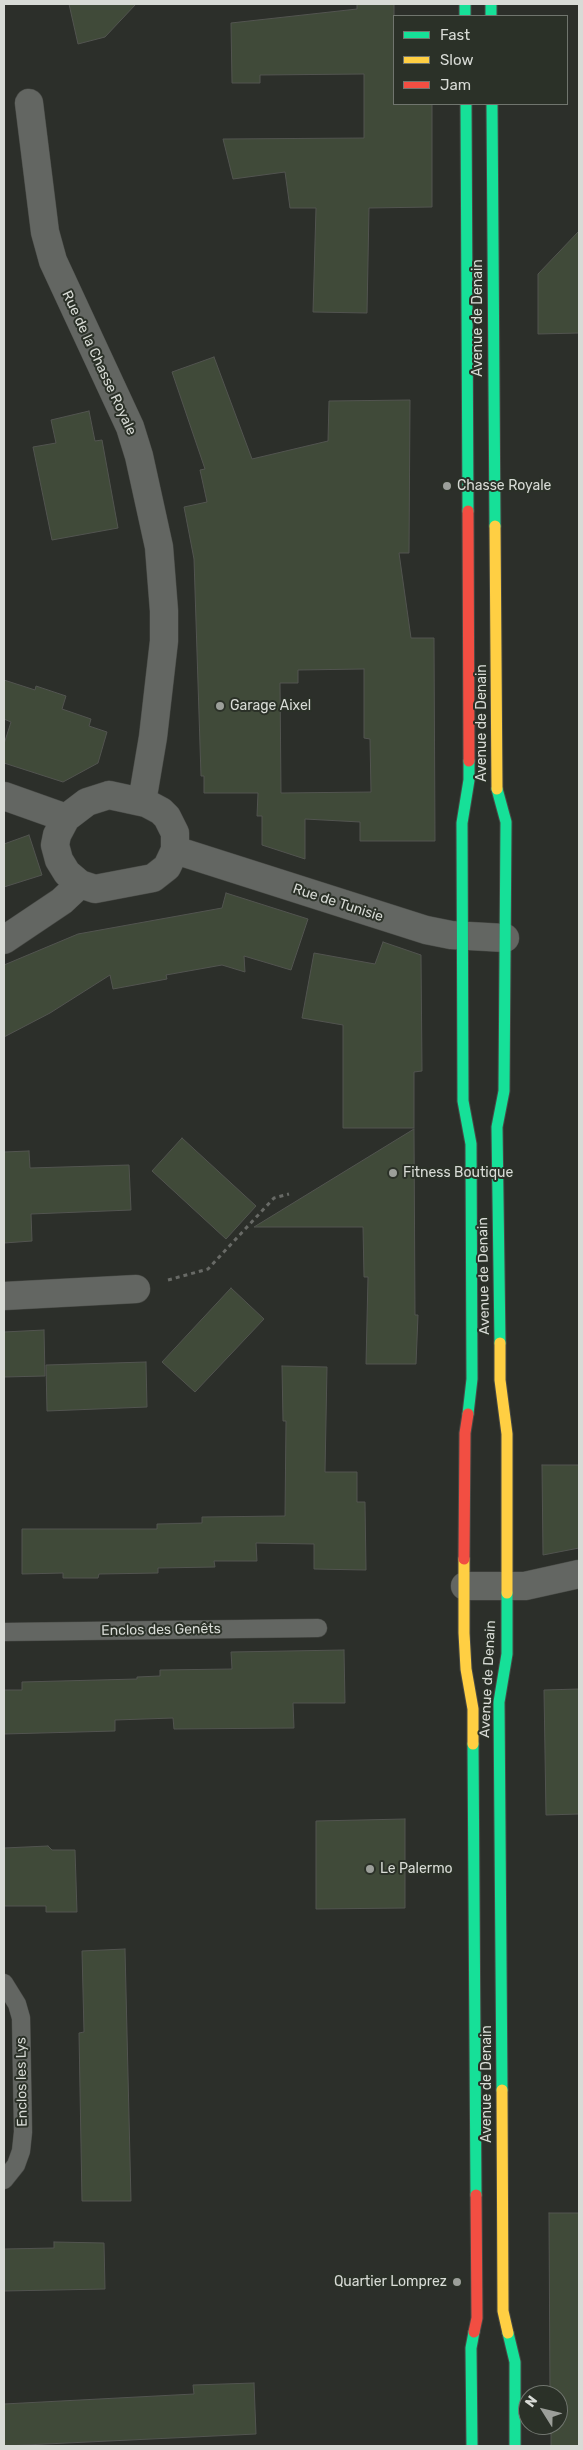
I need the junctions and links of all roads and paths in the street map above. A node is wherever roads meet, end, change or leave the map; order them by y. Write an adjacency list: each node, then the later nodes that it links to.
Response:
1 (30, 103): 5 (street, Rue de la Chasse Royale)
2 (466, 105): 9 (main road, Avenue de Denain)
3 (492, 105): 10 (main road, Avenue de Denain)
4 (4, 796): 6 (street)
5 (142, 802): 6 (street); 7 (street)
6 (66, 818): 8 (street)
7 (175, 850): 8 (street); 9 (street, Rue de Tunisie)
8 (80, 884): 11 (street)
9 (463, 936): 10 (street, Rue de Tunisie); 16 (main road, Avenue de Denain)
10 (505, 938): 17 (main road, Avenue de Denain)
11 (4, 940)
12 (289, 1194): 13 (path)
13 (136, 1289): 14 (street)
14 (4, 1296)
15 (579, 1574): 17 (street)
16 (465, 1586): 17 (street); 22 (main road, Avenue de Denain)
17 (507, 1586): 23 (main road, Avenue de Denain)
18 (318, 1628): 19 (lane, Enclos des Genêts)
19 (4, 1632)
20 (4, 1982): 21 (lane, Enclos les Lys)
21 (4, 2180)
22 (472, 2446)
23 (515, 2446)

